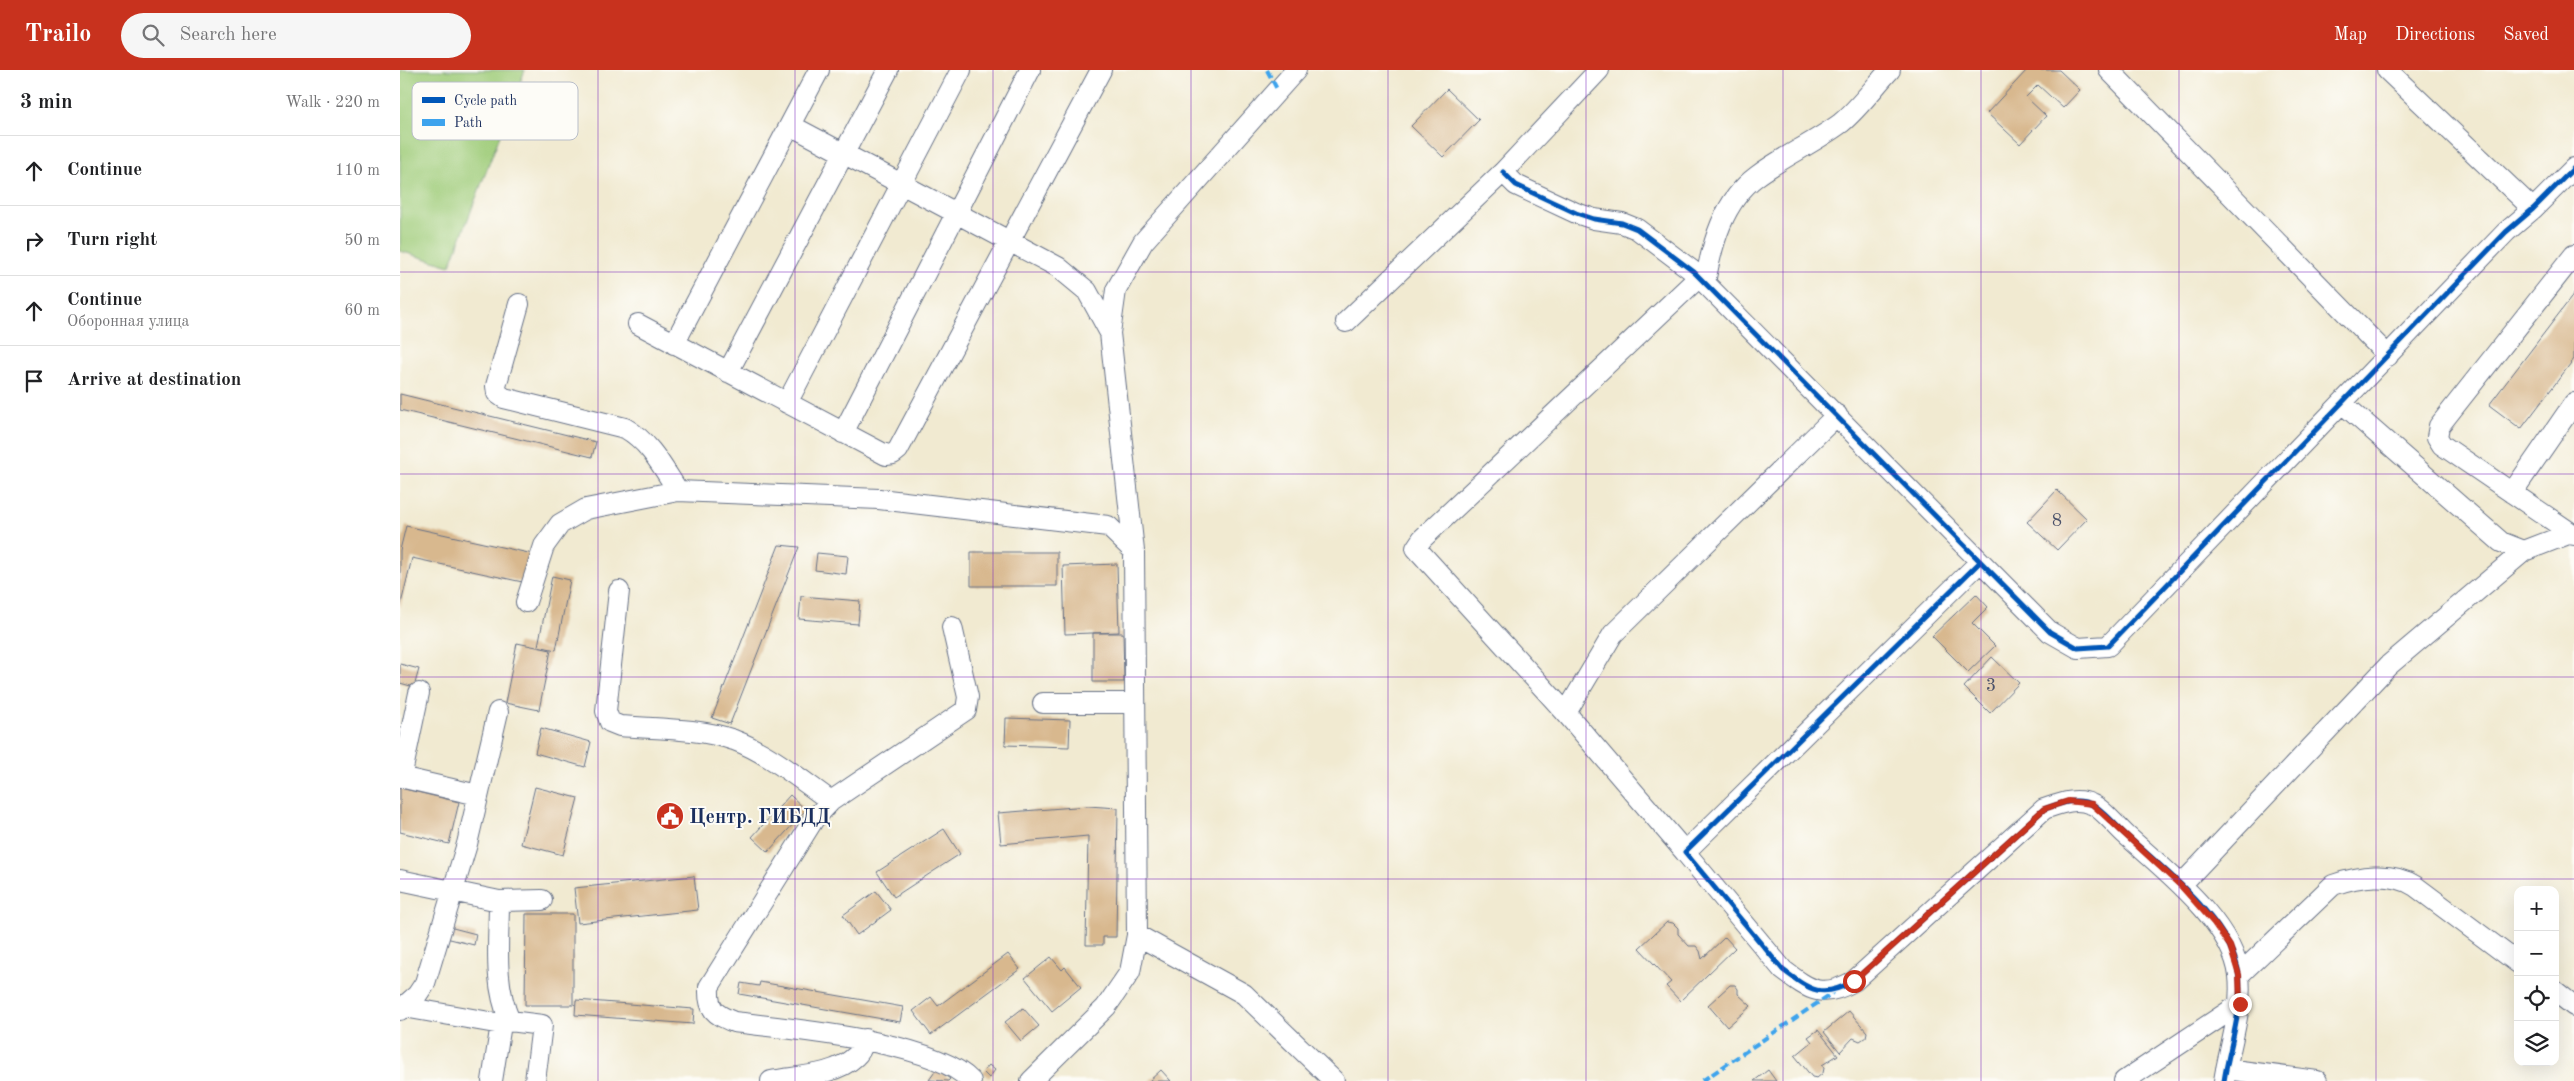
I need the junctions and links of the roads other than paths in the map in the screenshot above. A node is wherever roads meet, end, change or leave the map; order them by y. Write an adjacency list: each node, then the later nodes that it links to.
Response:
1 (819, 70): 11 (street)
2 (888, 70): 12 (street)
3 (961, 70): 15 (street)
4 (1030, 70): 17 (street)
5 (1102, 70): 18 (street)
6 (1296, 70): 24 (street)
7 (1600, 70): 14 (street)
8 (1890, 70): 20 (street)
9 (2110, 70): 26 (street)
10 (2387, 70): 16 (street)
11 (790, 125): 12 (street); 25 (street)
12 (844, 153): 15 (street); 27 (street)
13 (2574, 168): 16 (street)
14 (1504, 172): 20 (street); 22 (street)
15 (901, 184): 17 (street); 30 (street)
16 (2533, 209): 26 (street)
17 (956, 213): 18 (street); 32 (street)
18 (1011, 241): 24 (street); 32 (street)
19 (2574, 255): 34 (street)
20 (1702, 280): 31 (street); 46 (street)
21 (519, 304): 33 (street)
22 (1346, 322)
23 (638, 324): 25 (street)
24 (1110, 333): 36 (street)
25 (674, 344): 27 (street)
26 (2388, 356): 28 (street)
27 (728, 372): 30 (street)
28 (2342, 403): 37 (street); 38 (street)
29 (2574, 403): 34 (street)
30 (786, 404): 32 (street)
31 (1838, 415): 38 (street); 46 (street)
32 (843, 433)
33 (678, 491): 36 (street); 40 (street)
34 (2512, 493): 35 (street)
35 (2573, 534): 37 (street)
36 (1134, 551): 44 (street)
37 (2524, 551): 52 (street)
38 (1980, 562): 50 (street)
39 (619, 591): 49 (street)
40 (526, 602)
41 (952, 627): 49 (street)
42 (419, 694): 47 (street)
43 (1043, 703): 44 (street)
44 (1135, 703): 56 (street)
45 (498, 712): 48 (street)
46 (1566, 713): 50 (street)
47 (401, 778): 48 (street)
48 (478, 795): 53 (street)
49 (831, 801): 64 (street)
50 (1685, 852): 52 (street)
51 (400, 880): 53 (street)
52 (2181, 886): 58 (street)
53 (452, 892): 55 (street); 62 (street)
54 (542, 900): 55 (street)
55 (499, 901): 63 (street)
56 (1137, 935): 70 (street); 71 (street)
57 (2514, 960): 58 (street)
58 (2239, 975): 60 (street)
59 (2559, 995): 61 (street)
60 (2240, 1004): 65 (street); 72 (street)
61 (2574, 1006)
62 (402, 1009): 63 (street)
63 (505, 1022): 67 (street); 68 (street)
64 (865, 1039): 66 (street); 69 (street)
65 (2225, 1075): 73 (street)
66 (784, 1080)
67 (492, 1081)
68 (535, 1081)
69 (971, 1081)
70 (1031, 1081)
71 (1334, 1081)
72 (2124, 1081)
73 (2317, 1081)

